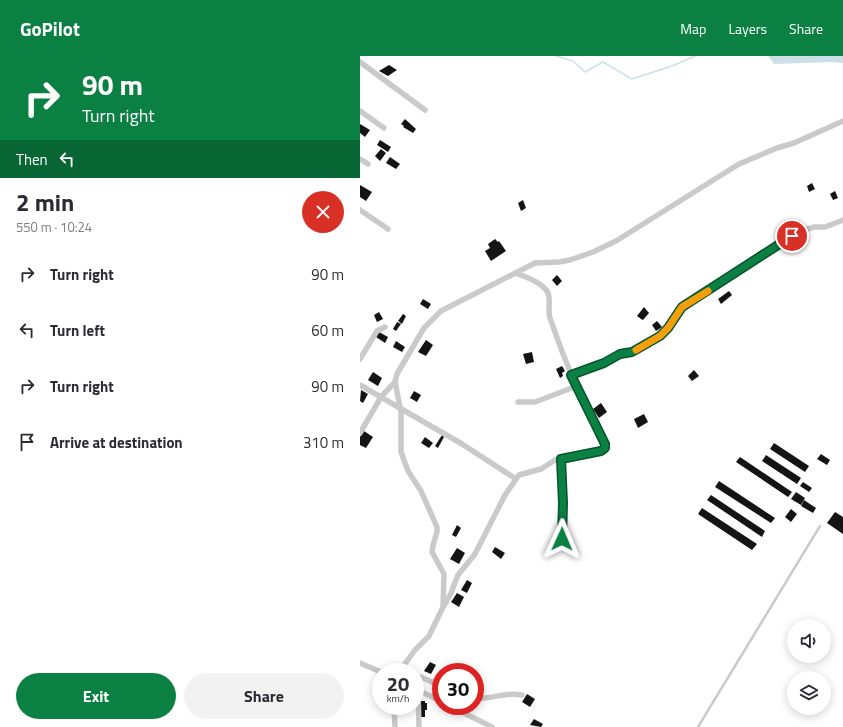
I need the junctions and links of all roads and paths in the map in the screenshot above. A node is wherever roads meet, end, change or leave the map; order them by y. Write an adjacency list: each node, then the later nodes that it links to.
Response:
1 (360, 62): 2 (street)
2 (425, 110)
3 (360, 111): 5 (street)
4 (843, 121): 11 (street)
5 (384, 128)
6 (360, 159): 7 (street)
7 (368, 164)
8 (360, 210): 10 (street)
9 (843, 220): 14 (street)
10 (388, 229)
11 (515, 273): 14 (street); 15 (street)
12 (385, 327): 13 (street)
13 (360, 359)
14 (571, 375): 17 (street)
15 (395, 382): 18 (street); 20 (street)
16 (360, 385): 18 (street)
17 (577, 386): 19 (street); 22 (street)
18 (380, 397): 20 (street); 21 (street)
19 (518, 402)
20 (400, 407): 23 (street); 26 (street)
21 (360, 433)
22 (561, 459): 23 (street); 25 (street)
23 (516, 479): 26 (street)
24 (820, 526): 38 (lane)
25 (562, 539)
26 (443, 607): 28 (street)
27 (360, 663): 29 (street)
28 (406, 663)
29 (372, 668)
30 (522, 695): 31 (street)
31 (484, 699)
32 (394, 715): 35 (street)
33 (418, 715): 36 (street)
34 (468, 715): 37 (street)
35 (395, 727)
36 (419, 727)
37 (492, 727)
38 (698, 727)

